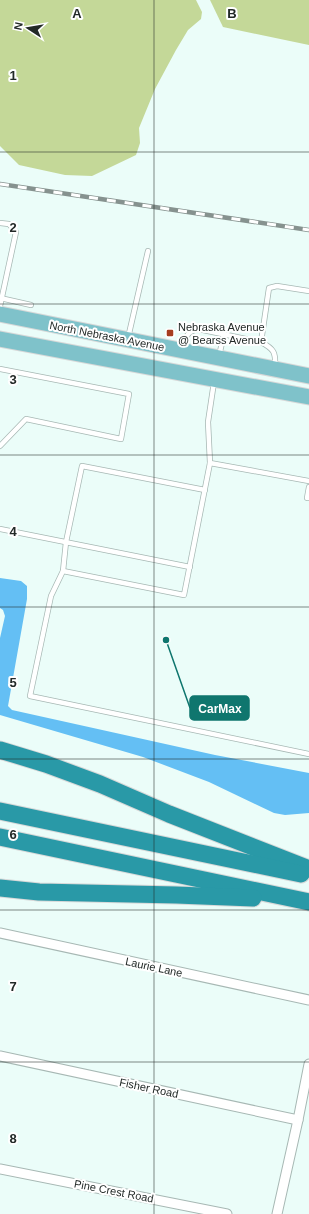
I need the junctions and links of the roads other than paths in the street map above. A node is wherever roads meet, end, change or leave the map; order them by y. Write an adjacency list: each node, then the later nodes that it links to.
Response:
1 (0, 223): 4 (lane)
2 (148, 251): 10 (lane)
3 (309, 291): 11 (lane)
4 (1, 298): 5 (lane); 6 (lane)
5 (31, 305)
6 (0, 306)
7 (0, 314): 10 (main road, North Nebraska Avenue)
8 (224, 334): 11 (lane); 12 (lane); 13 (lane)
9 (0, 339): 17 (main road, North Nebraska Avenue)
10 (128, 340): 12 (main road, North Nebraska Avenue)
11 (261, 342): 15 (lane)
12 (183, 352): 13 (main road, North Nebraska Avenue)
13 (218, 358): 15 (main road, North Nebraska Avenue); 17 (main road)
14 (0, 369): 19 (lane)
15 (275, 369): 16 (main road, North Nebraska Avenue)
16 (309, 376)
17 (214, 378): 18 (main road, North Nebraska Avenue); 20 (lane)
18 (309, 397)
19 (0, 446)
20 (210, 463): 21 (lane); 23 (lane)
21 (309, 481)
22 (309, 487): 24 (lane)
23 (205, 490): 26 (lane); 27 (lane)
24 (309, 498)
25 (0, 530): 26 (lane)
26 (66, 542): 27 (lane); 28 (lane)
27 (190, 567): 28 (lane)
28 (63, 571): 30 (lane)
29 (0, 750): 33 (highway)
30 (309, 754)
31 (0, 811): 34 (highway)
32 (0, 837): 36 (highway)
33 (309, 869)
34 (309, 876)
35 (0, 888): 36 (highway)
36 (306, 901)
37 (0, 933): 38 (street, Laurie Lane)
38 (309, 1000)
39 (0, 1056): 41 (street, Fisher Road)
40 (309, 1064): 41 (street)
41 (298, 1120): 44 (street)
42 (0, 1169): 43 (street, Pine Crest Road)
43 (227, 1214)
44 (277, 1214)

